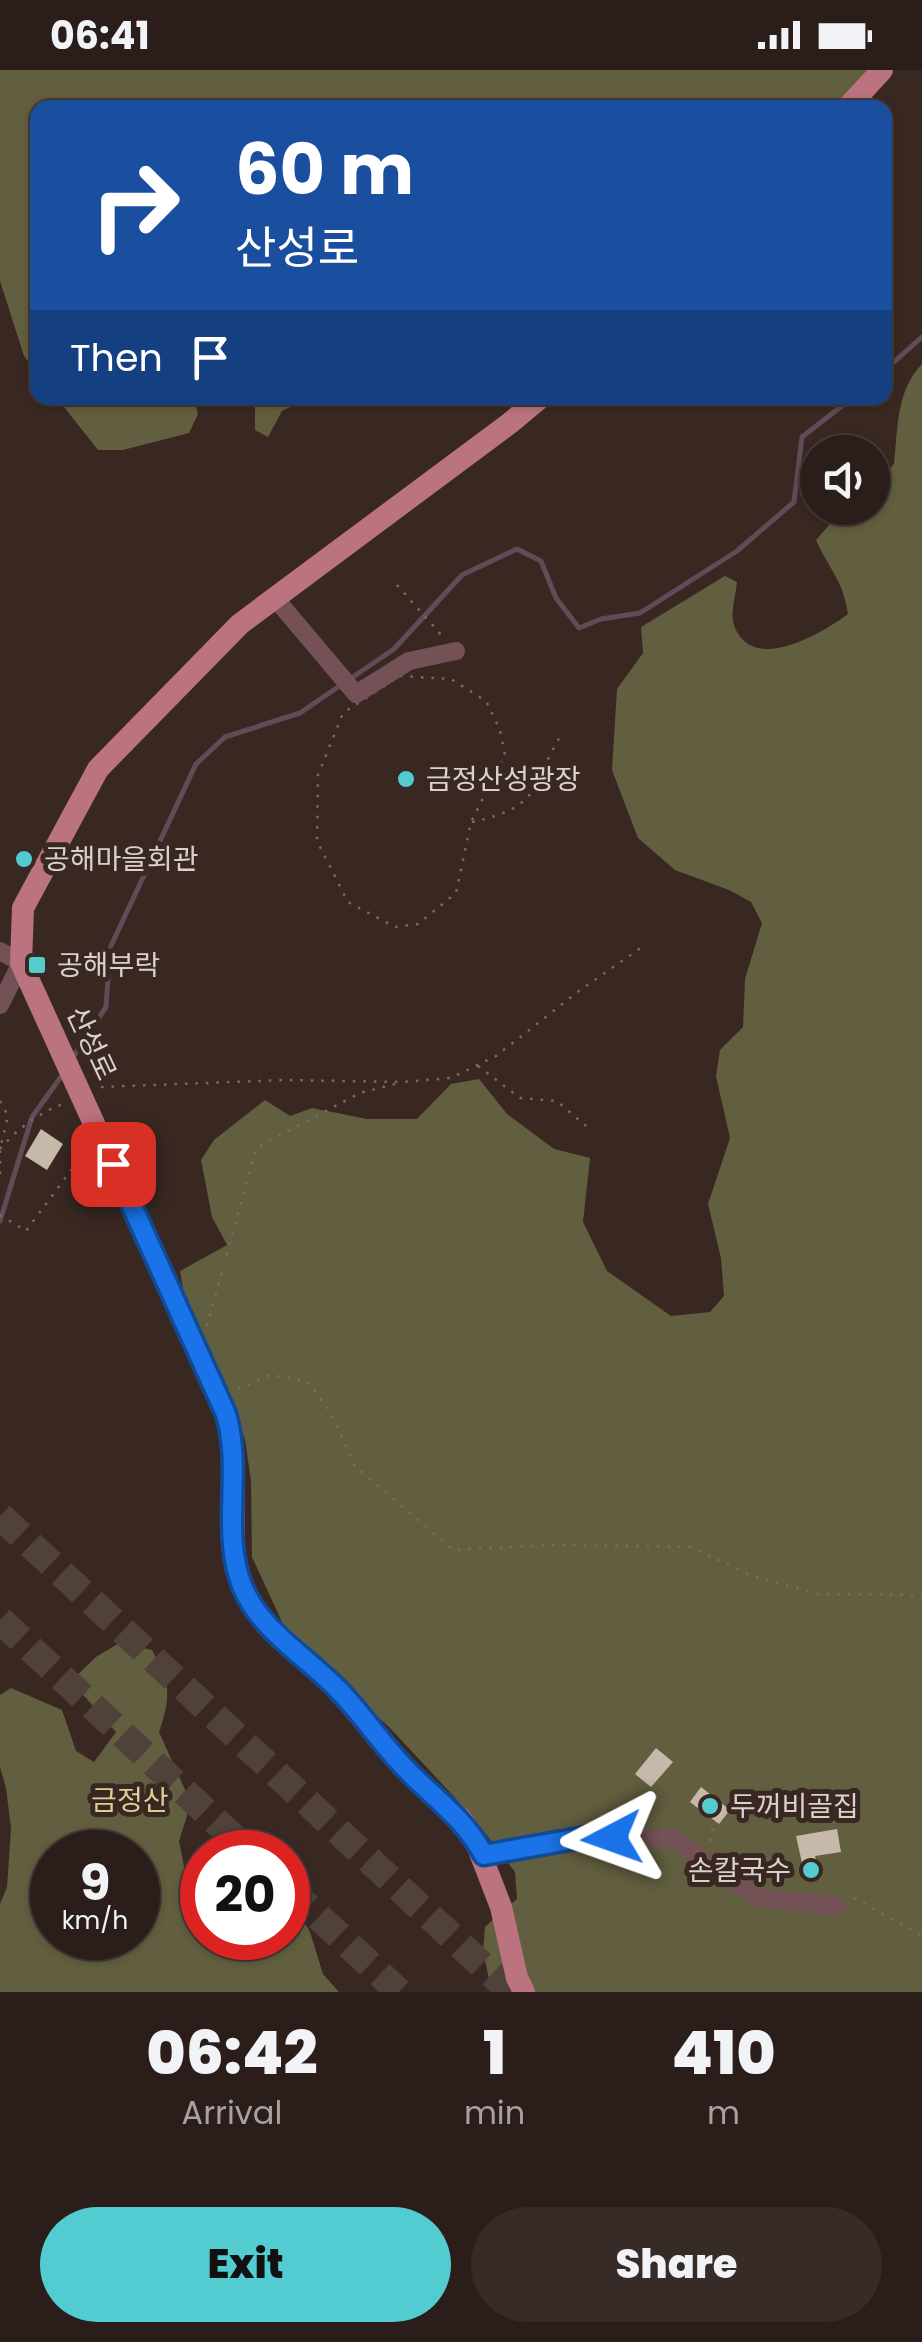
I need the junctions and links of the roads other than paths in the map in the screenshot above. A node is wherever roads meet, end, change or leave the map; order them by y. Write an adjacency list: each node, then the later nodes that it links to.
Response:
1 (882, 70): 2 (main road)
2 (854, 100)
3 (532, 405): 4 (main road, 산성로)
4 (275, 598): 5 (lane); 6 (main road, 산성로)
5 (456, 651)
6 (10, 957): 7 (lane); 8 (main road, 산성로)
7 (0, 1005)
8 (484, 1855): 9 (lane); 10 (main road, 산성로)
9 (844, 1901)
10 (524, 1992)

